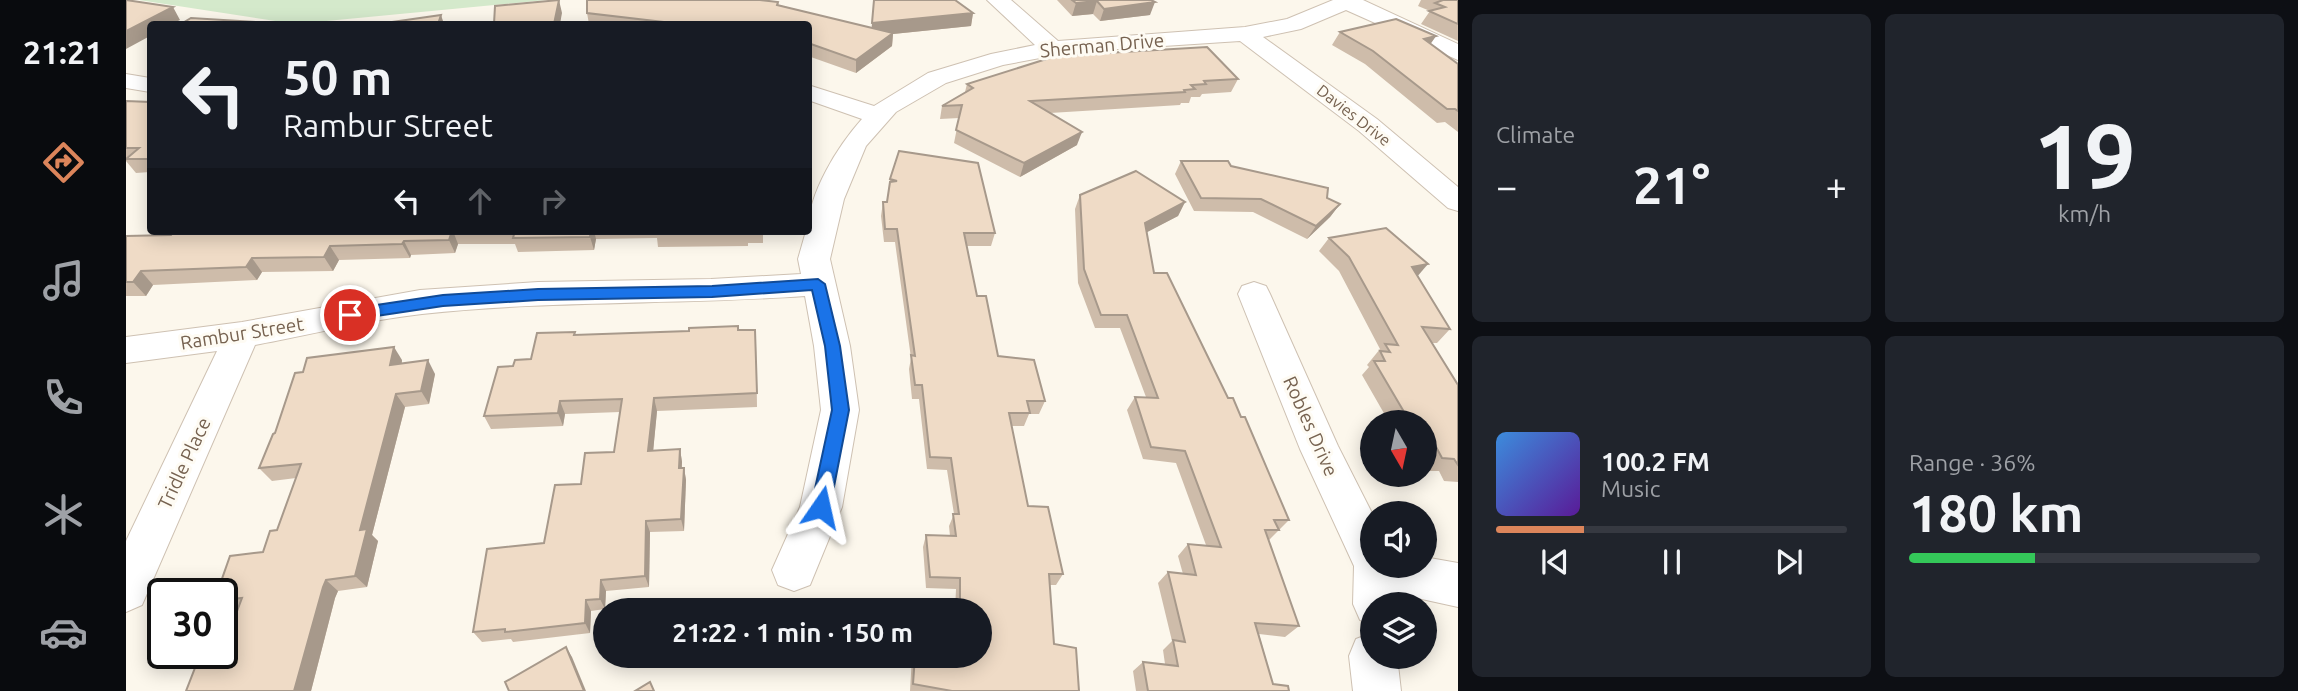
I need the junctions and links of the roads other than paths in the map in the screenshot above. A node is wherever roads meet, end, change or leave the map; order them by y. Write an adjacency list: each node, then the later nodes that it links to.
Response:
1 (998, 0): 4 (street)
2 (1349, 1): 3 (street, Sherman Drive); 5 (street)
3 (1245, 34): 4 (street, Sherman Drive); 10 (street, Davies Drive)
4 (1051, 47): 9 (street, Sherman Drive)
5 (1458, 54)
6 (126, 81): 7 (street)
7 (147, 84)
8 (812, 93): 9 (street)
9 (878, 116): 11 (street, Sherman Drive)
10 (1458, 202)
11 (818, 284): 13 (street, Rambur Street); 16 (street, Sherman Drive)
12 (1254, 294): 15 (street, Robles Drive)
13 (242, 335): 14 (street, Rambur Street); 19 (street, Tridle Place)
14 (126, 350)
15 (1360, 539)
16 (794, 570)
17 (1410, 578): 18 (street)
18 (1458, 585)
19 (126, 590)
20 (1374, 669): 21 (street)
21 (1377, 691)

